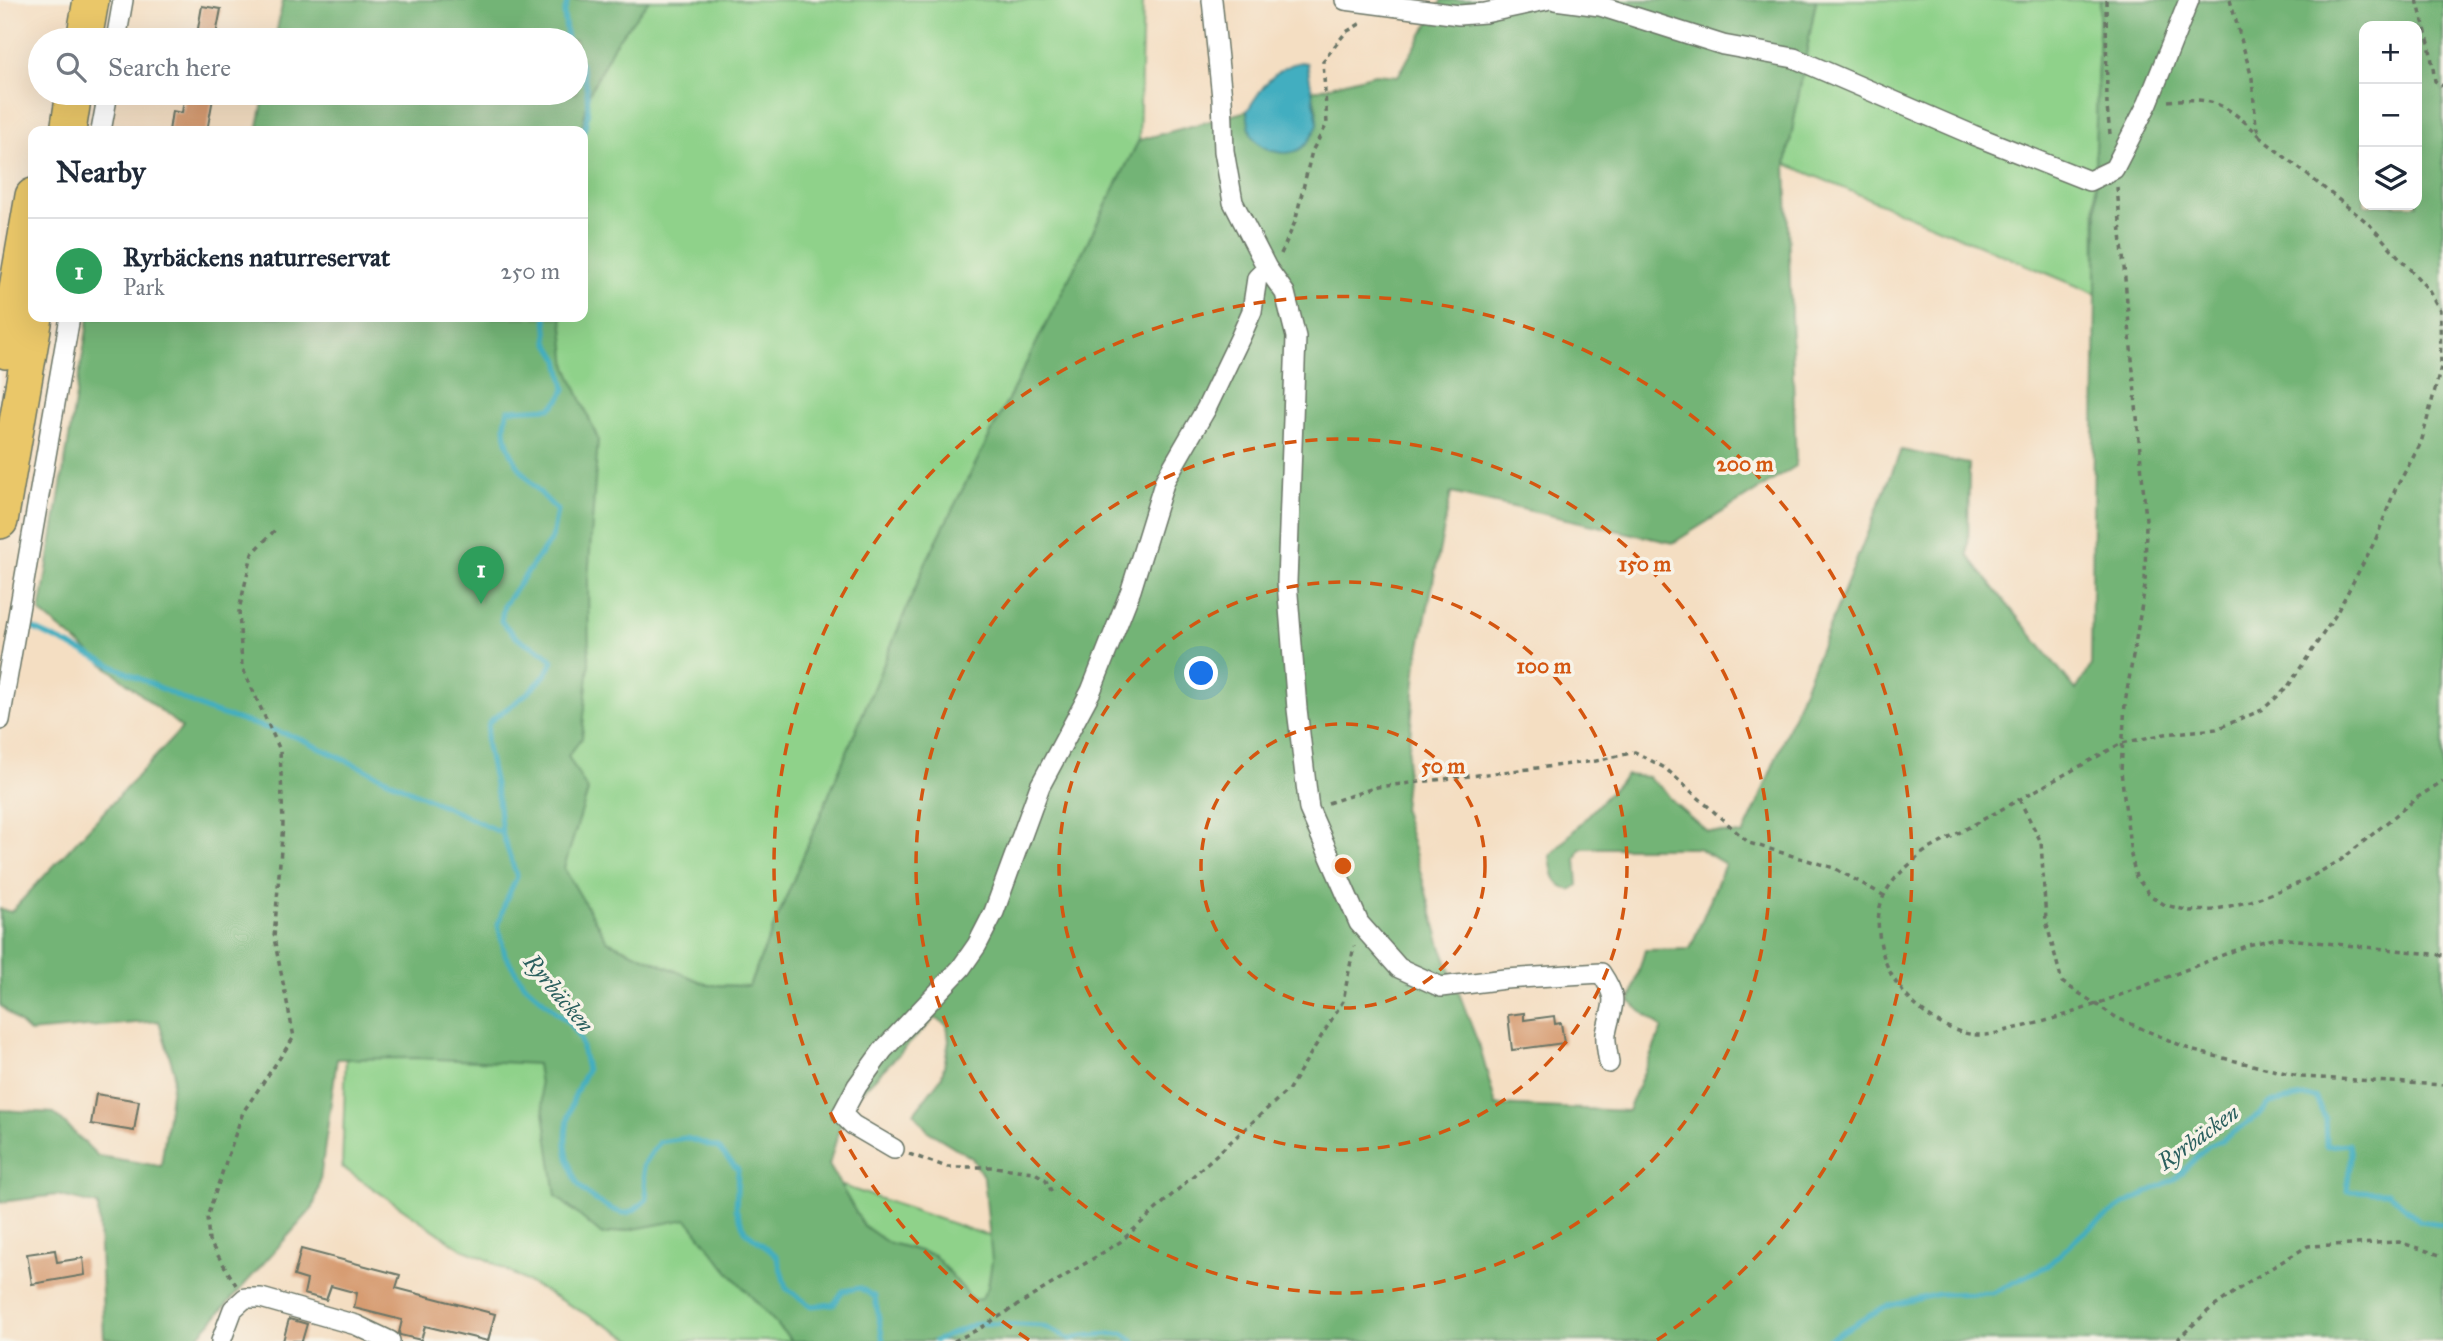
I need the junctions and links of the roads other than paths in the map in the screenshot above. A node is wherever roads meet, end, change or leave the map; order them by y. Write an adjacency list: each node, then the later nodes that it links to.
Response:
1 (67, 0): 9 (highway)
2 (91, 0): 10 (highway)
3 (123, 0): 11 (street)
4 (1212, 0): 19 (street)
5 (1345, 0): 6 (street)
6 (1546, 0)
7 (1555, 0): 8 (street)
8 (2189, 0)
9 (62, 28)
10 (86, 28)
11 (119, 28)
12 (49, 105): 15 (highway)
13 (72, 105): 16 (highway)
14 (106, 105): 17 (street)
15 (45, 126)
16 (69, 126)
17 (102, 126)
18 (28, 225): 22 (highway)
19 (1270, 271): 25 (street); 26 (street)
20 (34, 322): 23 (highway)
21 (69, 322): 24 (street)
22 (0, 386)
23 (0, 521)
24 (0, 720)
25 (1609, 1063)
26 (894, 1149)
27 (221, 1341): 28 (street)
28 (390, 1341)

